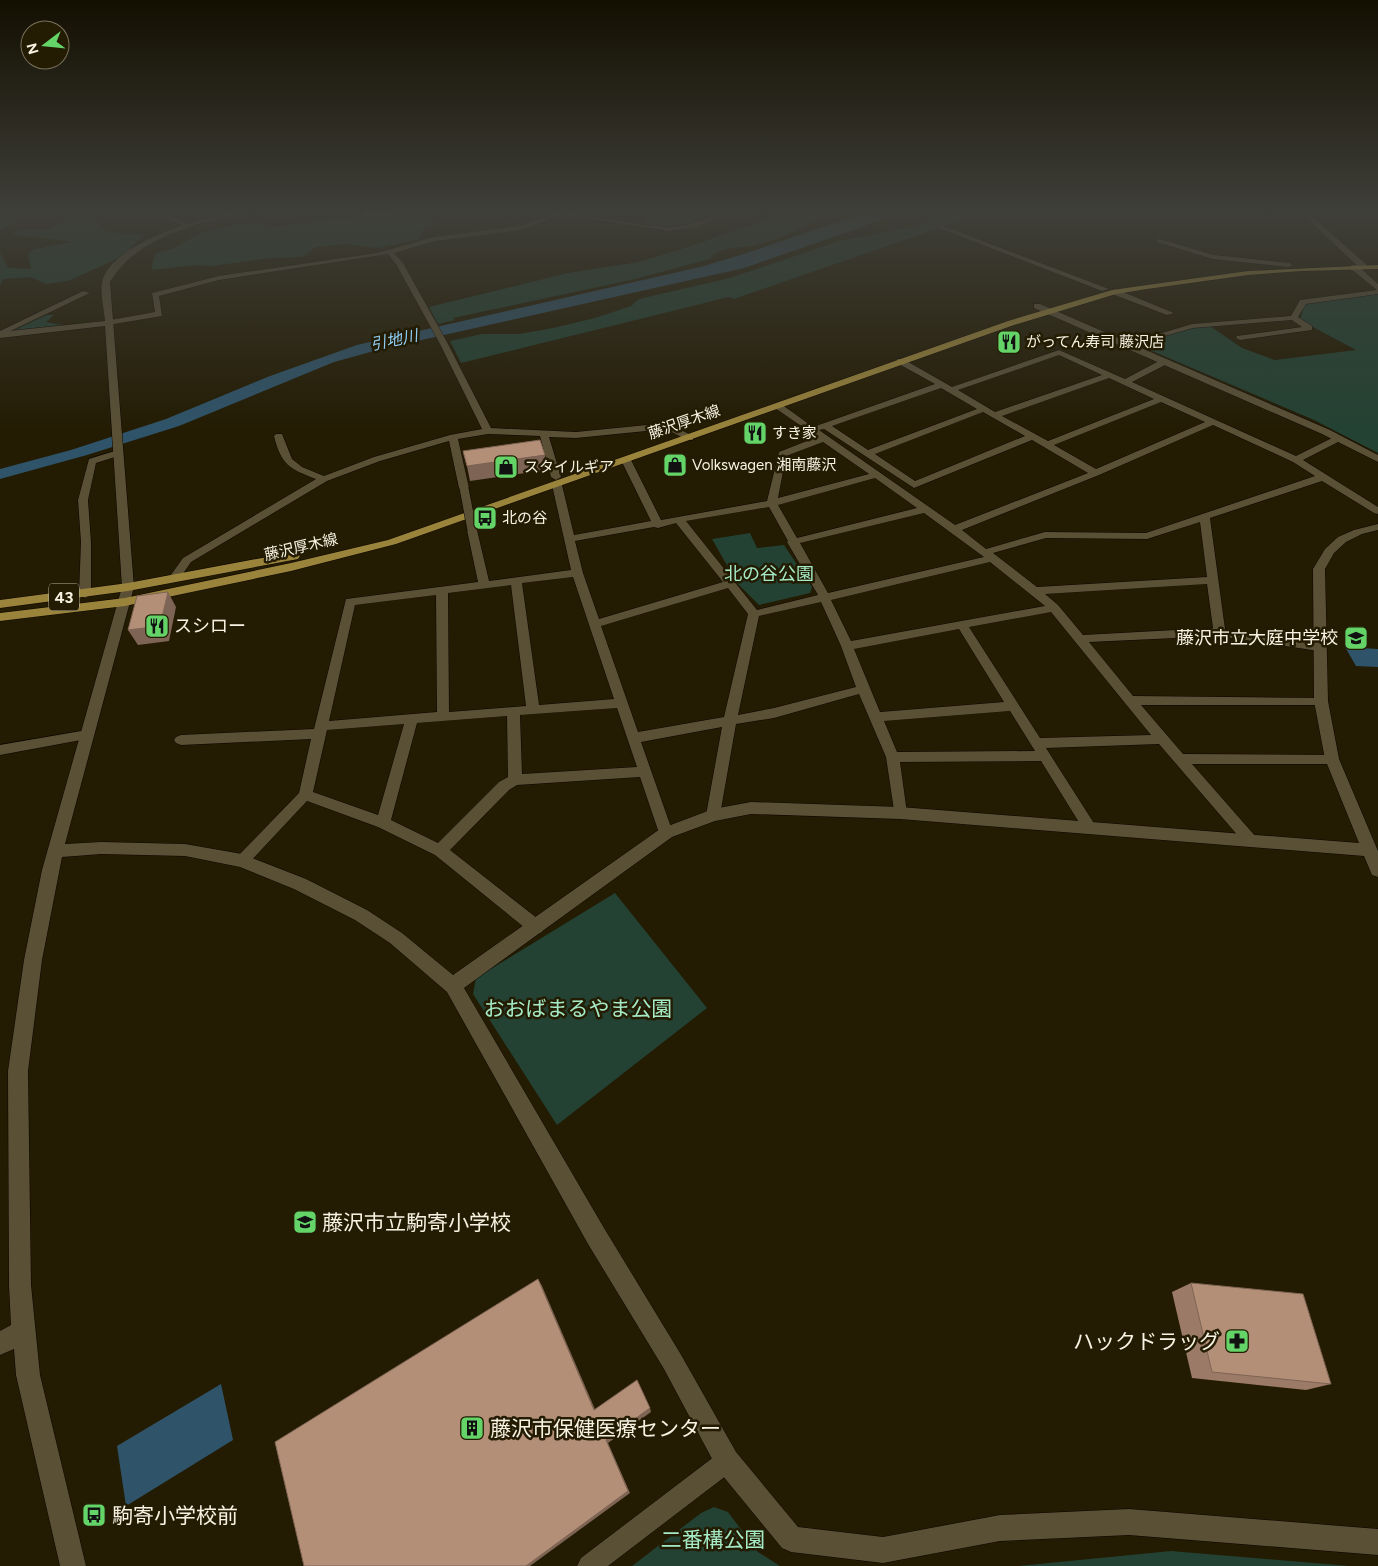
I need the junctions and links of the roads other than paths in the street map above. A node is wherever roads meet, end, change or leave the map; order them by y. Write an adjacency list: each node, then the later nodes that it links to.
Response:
1 (106, 286): 13 (street)
2 (187, 286): 13 (street)
3 (411, 286): 30 (street)
4 (1099, 286): 7 (street)
5 (1132, 286): 7 (main road, 藤沢厚木線 / 43)
6 (1140, 286): 7 (main road, 藤沢厚木線 / 43)
7 (1110, 290): 10 (main road, 藤沢厚木線 / 43); 11 (street)
8 (1378, 290): 12 (street)
9 (86, 293): 14 (street)
10 (1042, 308): 16 (street); 17 (main road, 藤沢厚木線 / 43); 32 (main road, 藤沢厚木線 / 43)
11 (1170, 313)
12 (1294, 318): 15 (street); 16 (street)
13 (108, 323): 14 (street); 39 (street)
14 (0, 335)
15 (1240, 338)
16 (1126, 345): 18 (street)
17 (900, 362): 21 (street); 24 (main road, 藤沢厚木線 / 43)
18 (1164, 362): 20 (street); 37 (street)
19 (1109, 375): 20 (street); 22 (street); 26 (street)
20 (1125, 382): 23 (street)
21 (941, 385): 22 (street); 28 (street)
22 (951, 390): 25 (street)
23 (1161, 399): 27 (street); 38 (street)
24 (778, 406): 29 (street); 32 (main road, 藤沢厚木線 / 43)
25 (984, 409): 26 (street); 40 (street)
26 (995, 416): 35 (street)
27 (1213, 422): 43 (street); 44 (street)
28 (824, 425): 29 (street); 40 (street)
29 (812, 430): 36 (street)
30 (488, 432): 31 (street); 34 (street)
31 (544, 434): 32 (street); 48 (street)
32 (685, 435): 42 (main road, 藤沢厚木線 / 43); 48 (main road, 藤沢厚木線 / 43)
33 (279, 436): 47 (street)
34 (453, 437): 47 (street); 64 (street, bridge)
35 (1032, 437): 38 (street); 40 (street)
36 (824, 438): 45 (street); 49 (street)
37 (1339, 438): 41 (street); 43 (street)
38 (1047, 445): 44 (street)
39 (118, 451): 66 (street); 69 (street)
40 (867, 454)
41 (1378, 459)
42 (626, 460): 48 (main road, 藤沢厚木線 / 43); 54 (street)
43 (1296, 460): 46 (street)
44 (1096, 473): 56 (street)
45 (875, 475): 49 (street); 50 (street)
46 (1323, 477): 51 (street); 52 (street)
47 (324, 480): 61 (street)
48 (556, 481): 57 (street); 61 (main road, 藤沢厚木線 / 43); 71 (main road, 藤沢厚木線 / 43)
49 (772, 504): 53 (street); 58 (street)
50 (926, 509): 56 (street); 58 (street)
51 (1378, 511)
52 (1205, 518): 59 (street); 63 (street)
53 (680, 522): 54 (street); 65 (street)
54 (658, 525): 57 (street)
55 (1378, 527): 81 (street)
56 (954, 529): 59 (street)
57 (570, 539): 60 (street)
58 (792, 542): 70 (street)
59 (990, 555): 68 (street); 70 (street)
60 (578, 573): 62 (street); 76 (street)
61 (174, 579): 66 (main road, 藤沢厚木線 / 43)
62 (516, 580): 64 (street); 87 (street)
63 (1213, 580): 68 (street); 78 (street)
64 (484, 584): 67 (street)
65 (730, 584): 74 (street); 76 (street)
66 (128, 587): 69 (main road, 藤沢厚木線 / 43); 71 (street)
67 (442, 589): 89 (street); 93 (street)
68 (1035, 590): 73 (street)
69 (85, 594): 72 (main road, 藤沢厚木線 / 43)
70 (824, 596): 74 (street); 80 (street)
71 (125, 602): 75 (main road, 藤沢厚木線 / 43); 94 (street)
72 (0, 604)
73 (1054, 608): 77 (street); 79 (street)
74 (754, 614): 92 (street)
75 (0, 617)
76 (595, 624): 85 (street)
77 (962, 624): 80 (street); 86 (street)
78 (1219, 632): 79 (street); 81 (street)
79 (1080, 639): 83 (street)
80 (847, 646): 82 (street)
81 (1319, 648): 84 (street)
82 (863, 689): 90 (street); 92 (street)
83 (1130, 700): 84 (street); 96 (street)
84 (1321, 701): 103 (street)
85 (622, 703): 87 (street); 95 (street)
86 (1013, 706): 90 (street); 98 (street)
87 (533, 710): 88 (street)
88 (513, 711): 89 (street); 105 (street)
89 (442, 717): 91 (street)
90 (875, 717): 101 (street)
91 (412, 719): 93 (street); 109 (street)
92 (730, 721): 95 (street); 108 (street)
93 (319, 730): 97 (street); 106 (street)
94 (88, 735): 99 (street); 114 (street)
95 (634, 738): 104 (street)
96 (1162, 739): 98 (street); 102 (street)
97 (181, 740)
98 (1036, 744): 100 (street)
99 (0, 750)
100 (1044, 756): 101 (street); 110 (street)
101 (893, 757): 107 (street)
102 (1179, 759): 103 (street); 112 (street)
103 (1332, 759): 113 (street)
104 (645, 772): 105 (street); 111 (street)
105 (515, 780): 115 (street)
106 (304, 795): 109 (street); 116 (street)
107 (900, 813): 108 (street); 110 (street)
108 (713, 815): 111 (street)
109 (383, 823): 115 (street)
110 (1090, 828): 112 (street)
111 (666, 833): 118 (street)
112 (1251, 841): 113 (street)
113 (1368, 850): 117 (street)
114 (54, 851): 116 (street); 120 (street)
115 (440, 851): 118 (street)
116 (242, 862): 119 (street)
117 (1378, 870)
118 (536, 927): 119 (street)
119 (453, 986): 122 (street)
120 (23, 1332): 121 (street); 124 (street)
121 (0, 1344)
122 (727, 1461): 123 (street); 125 (street)
123 (1378, 1542)
124 (73, 1566)
125 (589, 1566)

